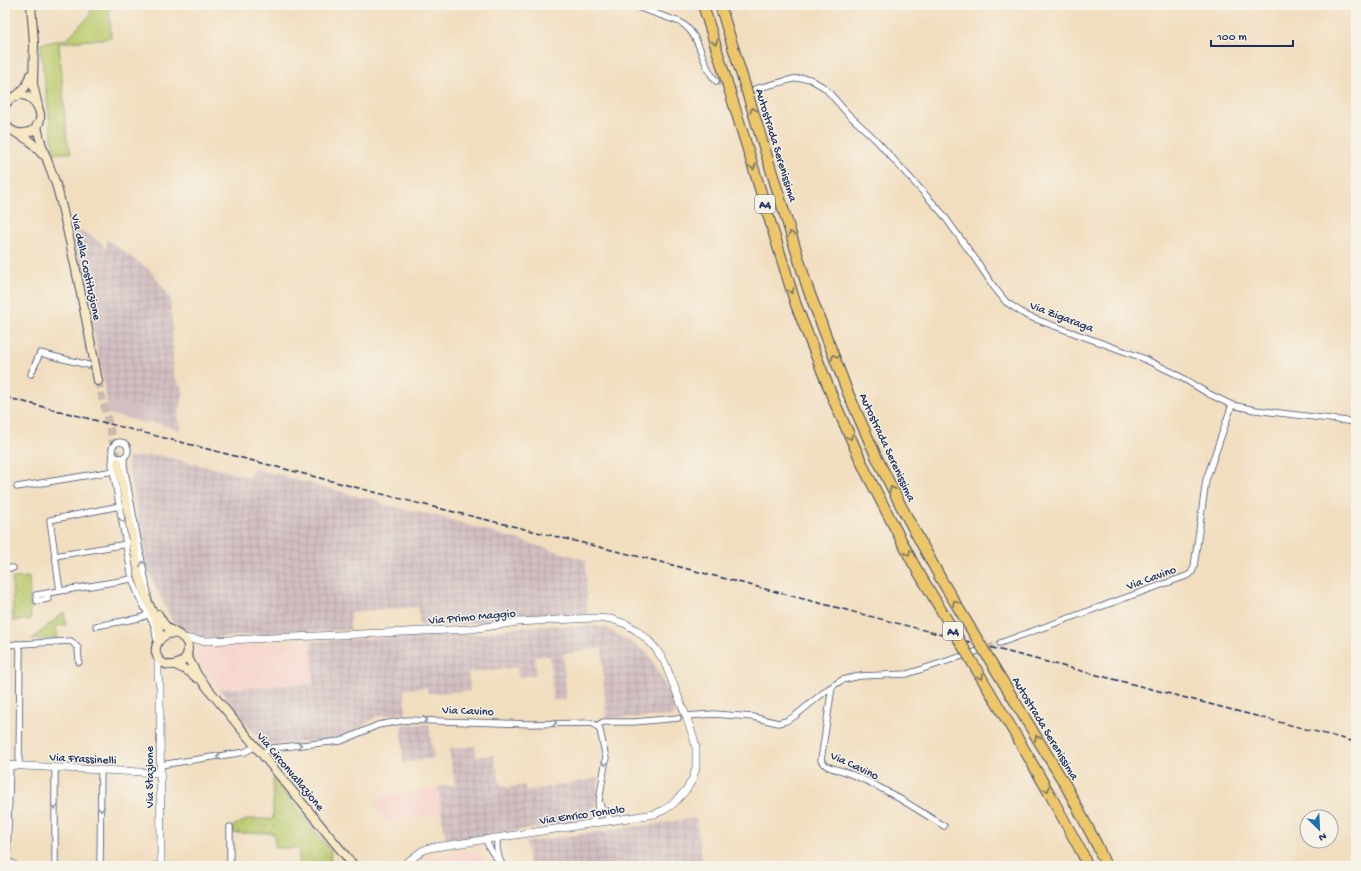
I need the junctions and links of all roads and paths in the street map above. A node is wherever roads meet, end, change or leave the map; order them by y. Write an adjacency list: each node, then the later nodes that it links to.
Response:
1 (31, 5): 5 (main road)
2 (632, 5): 6 (street)
3 (703, 5): 74 (highway, A4, one-way to 74, bridge)
4 (720, 5): 75 (highway, Autostrada Serenissima / A4, one-way to 4, bridge)
5 (34, 58): 8 (main road); 10 (main road)
6 (716, 81)
7 (755, 89): 17 (street, Via Zigaraga)
8 (17, 96): 9 (main road); 10 (main road)
9 (5, 105)
10 (38, 106): 11 (main road, Via della Costituzione)
11 (37, 125): 12 (main road); 13 (main road, Via della Costituzione)
12 (9, 130): 13 (main road, Via della Costituzione)
13 (47, 160): 16 (main road, Via della Costituzione)
14 (88, 365): 15 (street)
15 (31, 374)
16 (98, 381)
17 (1232, 405): 18 (street, Via Zigaraga); 39 (street, Via Cavino)
18 (1356, 422)
19 (112, 454): 20 (street); 20 (street); 21 (street)
20 (121, 459): 31 (main road)
21 (114, 471): 22 (street); 23 (street)
22 (17, 487)
23 (120, 506): 24 (street, one-way to 24); 25 (street)
24 (127, 544): 25 (street); 28 (street)
25 (55, 556): 29 (street)
26 (5, 568): 27 (street)
27 (13, 568)
28 (132, 579): 29 (street); 32 (street)
29 (60, 591): 30 (street)
30 (47, 593)
31 (148, 599): 34 (main road); 35 (main road)
32 (149, 614): 33 (street); 35 (street)
33 (96, 626)
34 (180, 635): 35 (main road); 36 (street, Via Primo Maggio); 41 (main road)
35 (158, 640): 42 (main road)
36 (206, 641): 41 (street, Via Primo Maggio); 48 (street, Via Primo Maggio)
37 (5, 644): 38 (street)
38 (17, 644): 43 (street); 53 (street)
39 (1000, 644)
40 (978, 651): 45 (street)
41 (187, 653): 44 (main road); 47 (main road, Via Circonvallazione)
42 (158, 658): 44 (main road); 46 (street, Via Stazione)
43 (79, 662)
44 (173, 665): 46 (street, Via Stazione); 47 (main road, Via Circonvallazione)
45 (832, 687): 48 (street); 60 (street, Via Cavino)
46 (160, 688): 55 (street, Via Stazione)
47 (210, 691): 51 (main road, Via Circonvallazione)
48 (686, 716): 58 (street, Via Enrico Toniolo)
49 (678, 718): 50 (street, Via Cavino)
50 (597, 726): 51 (street, Via Cavino, one-way to 50); 57 (street, one-way to 57)
51 (258, 750): 55 (street, Via Cavino, one-way to 55); 72 (main road, Via Circonvallazione)
52 (8, 765): 53 (street, Via Frassinelli); 65 (street)
53 (19, 765): 54 (street, Via Frassinelli)
54 (55, 768): 56 (street, Via Frassinelli); 67 (street, one-way to 67)
55 (160, 769): 56 (street, Via Frassinelli); 70 (street, Via Stazione)
56 (102, 770): 68 (street, one-way to 68)
57 (600, 803): 58 (street); 59 (street)
58 (613, 821): 59 (street, Via Enrico Toniolo)
59 (591, 824): 62 (street, Via Enrico Toniolo)
60 (944, 826)
61 (230, 827): 71 (street)
62 (497, 838): 63 (street, Via Enrico Toniolo); 64 (street)
63 (486, 839): 64 (street); 73 (street, Via Enrico Toniolo)
64 (503, 864)
65 (8, 865): 66 (street)
66 (16, 866)
67 (54, 866)
68 (100, 866)
69 (153, 866): 70 (street)
70 (161, 866)
71 (230, 866)
72 (354, 866)
73 (402, 866)
74 (1087, 866)
75 (1106, 866)

